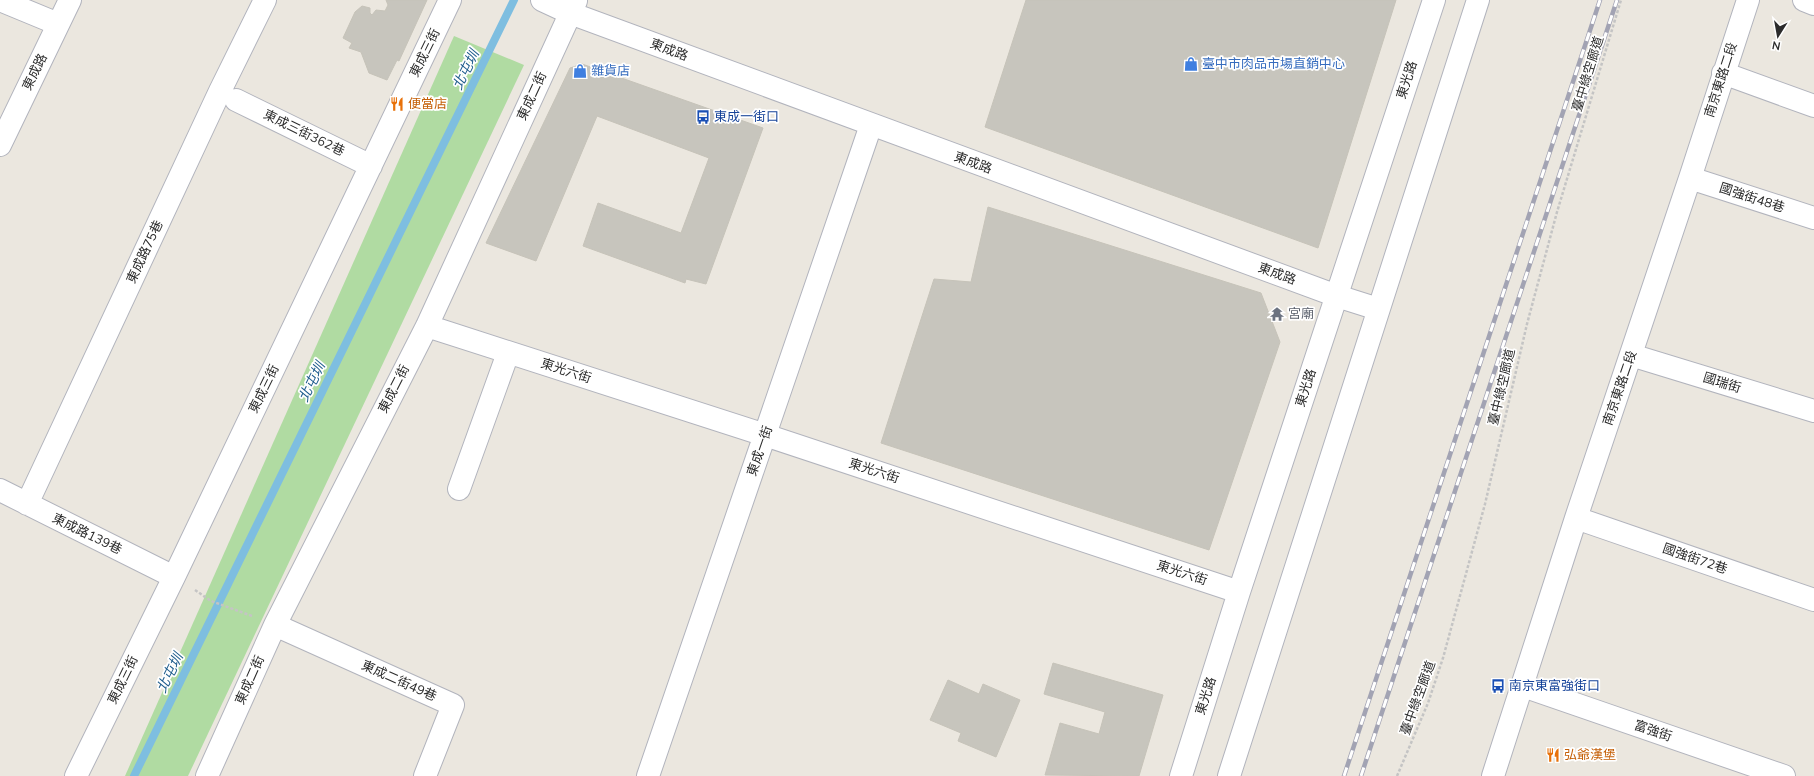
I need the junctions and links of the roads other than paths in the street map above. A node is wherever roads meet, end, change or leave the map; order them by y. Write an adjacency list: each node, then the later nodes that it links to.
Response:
1 (0, 0): 12 (street)
2 (70, 0): 12 (street, 東成路)
3 (265, 0): 30 (street, 東成路75巷)
4 (450, 0): 18 (street, 東成三街)
5 (542, 0): 11 (street, 東成路)
6 (1434, 0): 21 (street, 東光路)
7 (1478, 0): 22 (street)
8 (1748, 0): 13 (street, 南京東路二段)
9 (1804, 0): 10 (street)
10 (1814, 4)
11 (573, 6): 16 (street, 東成路); 23 (street, 東成二街)
12 (58, 24): 17 (street, 東成路)
13 (1724, 73): 15 (street); 19 (street, 南京東路二段)
14 (236, 100): 18 (street, 東成三街362巷)
15 (1814, 106)
16 (871, 126): 21 (street, 東成路); 27 (street, 東成一街)
17 (0, 145)
18 (371, 166): 32 (street, 東成三街)
19 (1690, 178): 20 (street, 國強街48巷); 25 (street, 南京東路二段)
20 (1814, 218)
21 (1337, 296): 22 (street, 東成路); 33 (street, 東光路)
22 (1378, 309): 42 (street)
23 (427, 326): 24 (street, 東光六街); 35 (street, 東成二街)
24 (508, 353): 27 (street, 東光六街); 28 (street)
25 (1631, 355): 26 (street, 國瑞街); 31 (street, 南京東路二段)
26 (1814, 411)
27 (766, 435): 33 (street, 東光六街); 40 (street, 東成一街)
28 (459, 489)
29 (0, 490): 30 (street, 東成路139巷)
30 (27, 504): 32 (street, 東成路139巷)
31 (1576, 518): 34 (street, 國強街72巷); 36 (street, 南京東路二段)
32 (174, 577): 37 (street, 東成三街)
33 (1239, 592): 41 (street, 東光路)
34 (1814, 600)
35 (275, 625): 38 (street, 東成二街); 39 (street, 東成二街49巷)
36 (1523, 686): 43 (street, 南京東路二段); 44 (street, 富強街)
37 (76, 776)
38 (207, 776)
39 (426, 776)
40 (648, 776)
41 (1180, 776)
42 (1229, 776)
43 (1492, 776)
44 (1784, 776)

